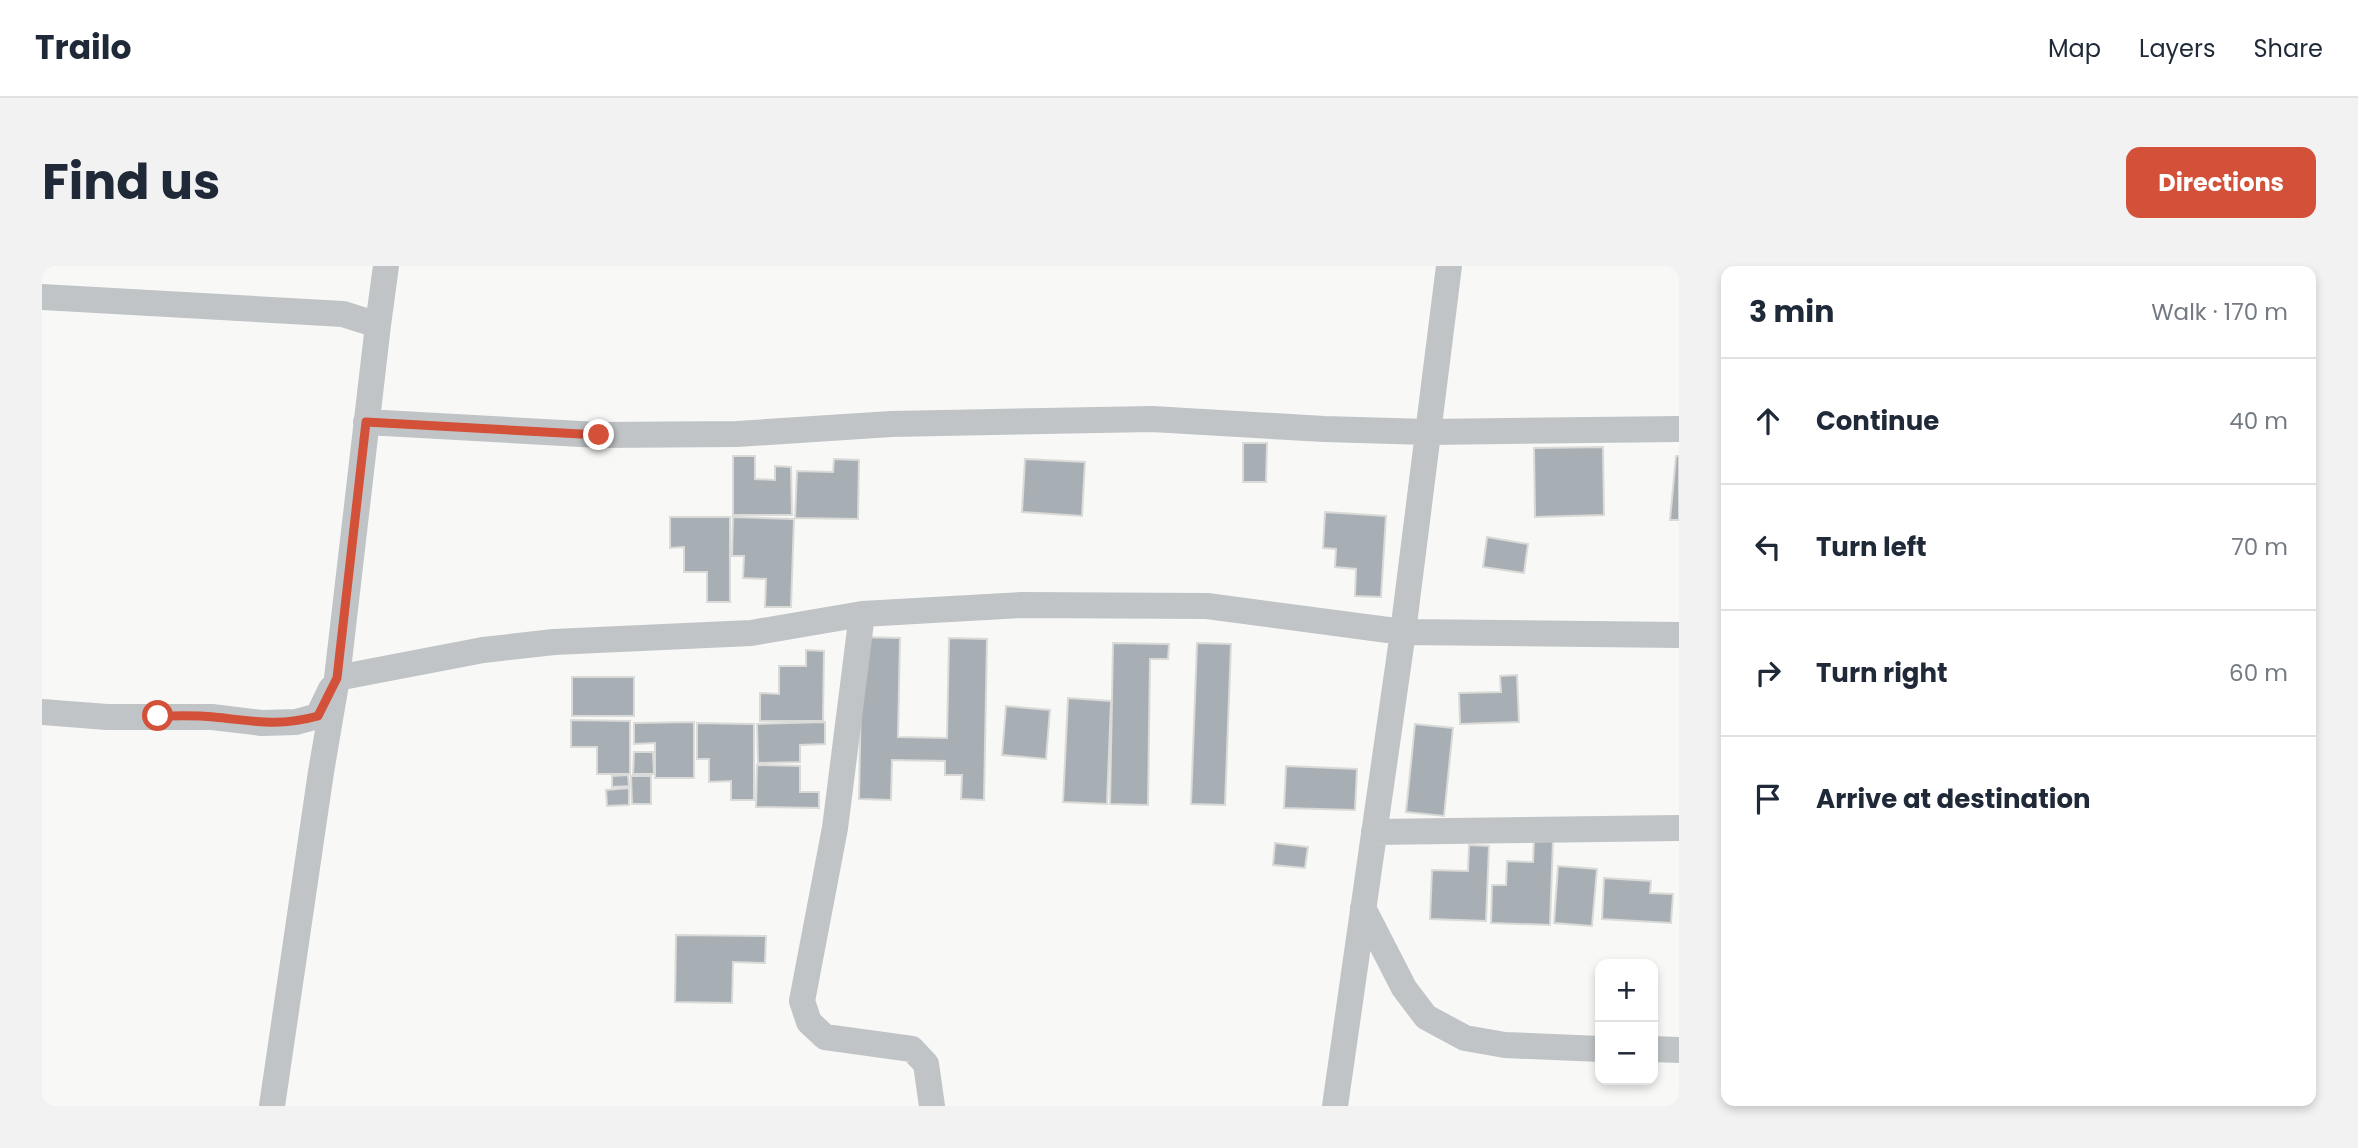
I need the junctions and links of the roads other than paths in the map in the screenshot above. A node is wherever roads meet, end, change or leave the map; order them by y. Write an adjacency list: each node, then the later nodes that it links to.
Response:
1 (386, 266): 4 (street)
2 (1449, 266): 7 (street)
3 (42, 297): 4 (street)
4 (378, 325): 5 (street)
5 (366, 422): 7 (street); 11 (street)
6 (1679, 429): 7 (street)
7 (1428, 432): 9 (street)
8 (862, 614): 9 (street); 11 (street); 20 (street)
9 (1403, 632): 10 (street); 14 (street)
10 (1679, 635)
11 (337, 678): 12 (street); 19 (street)
12 (42, 712)
13 (1679, 828): 14 (street)
14 (1374, 832): 15 (street)
15 (1363, 908): 16 (street); 21 (street)
16 (1595, 1049)
17 (1658, 1049): 18 (street)
18 (1679, 1050)
19 (272, 1106)
20 (932, 1106)
21 (1335, 1106)

